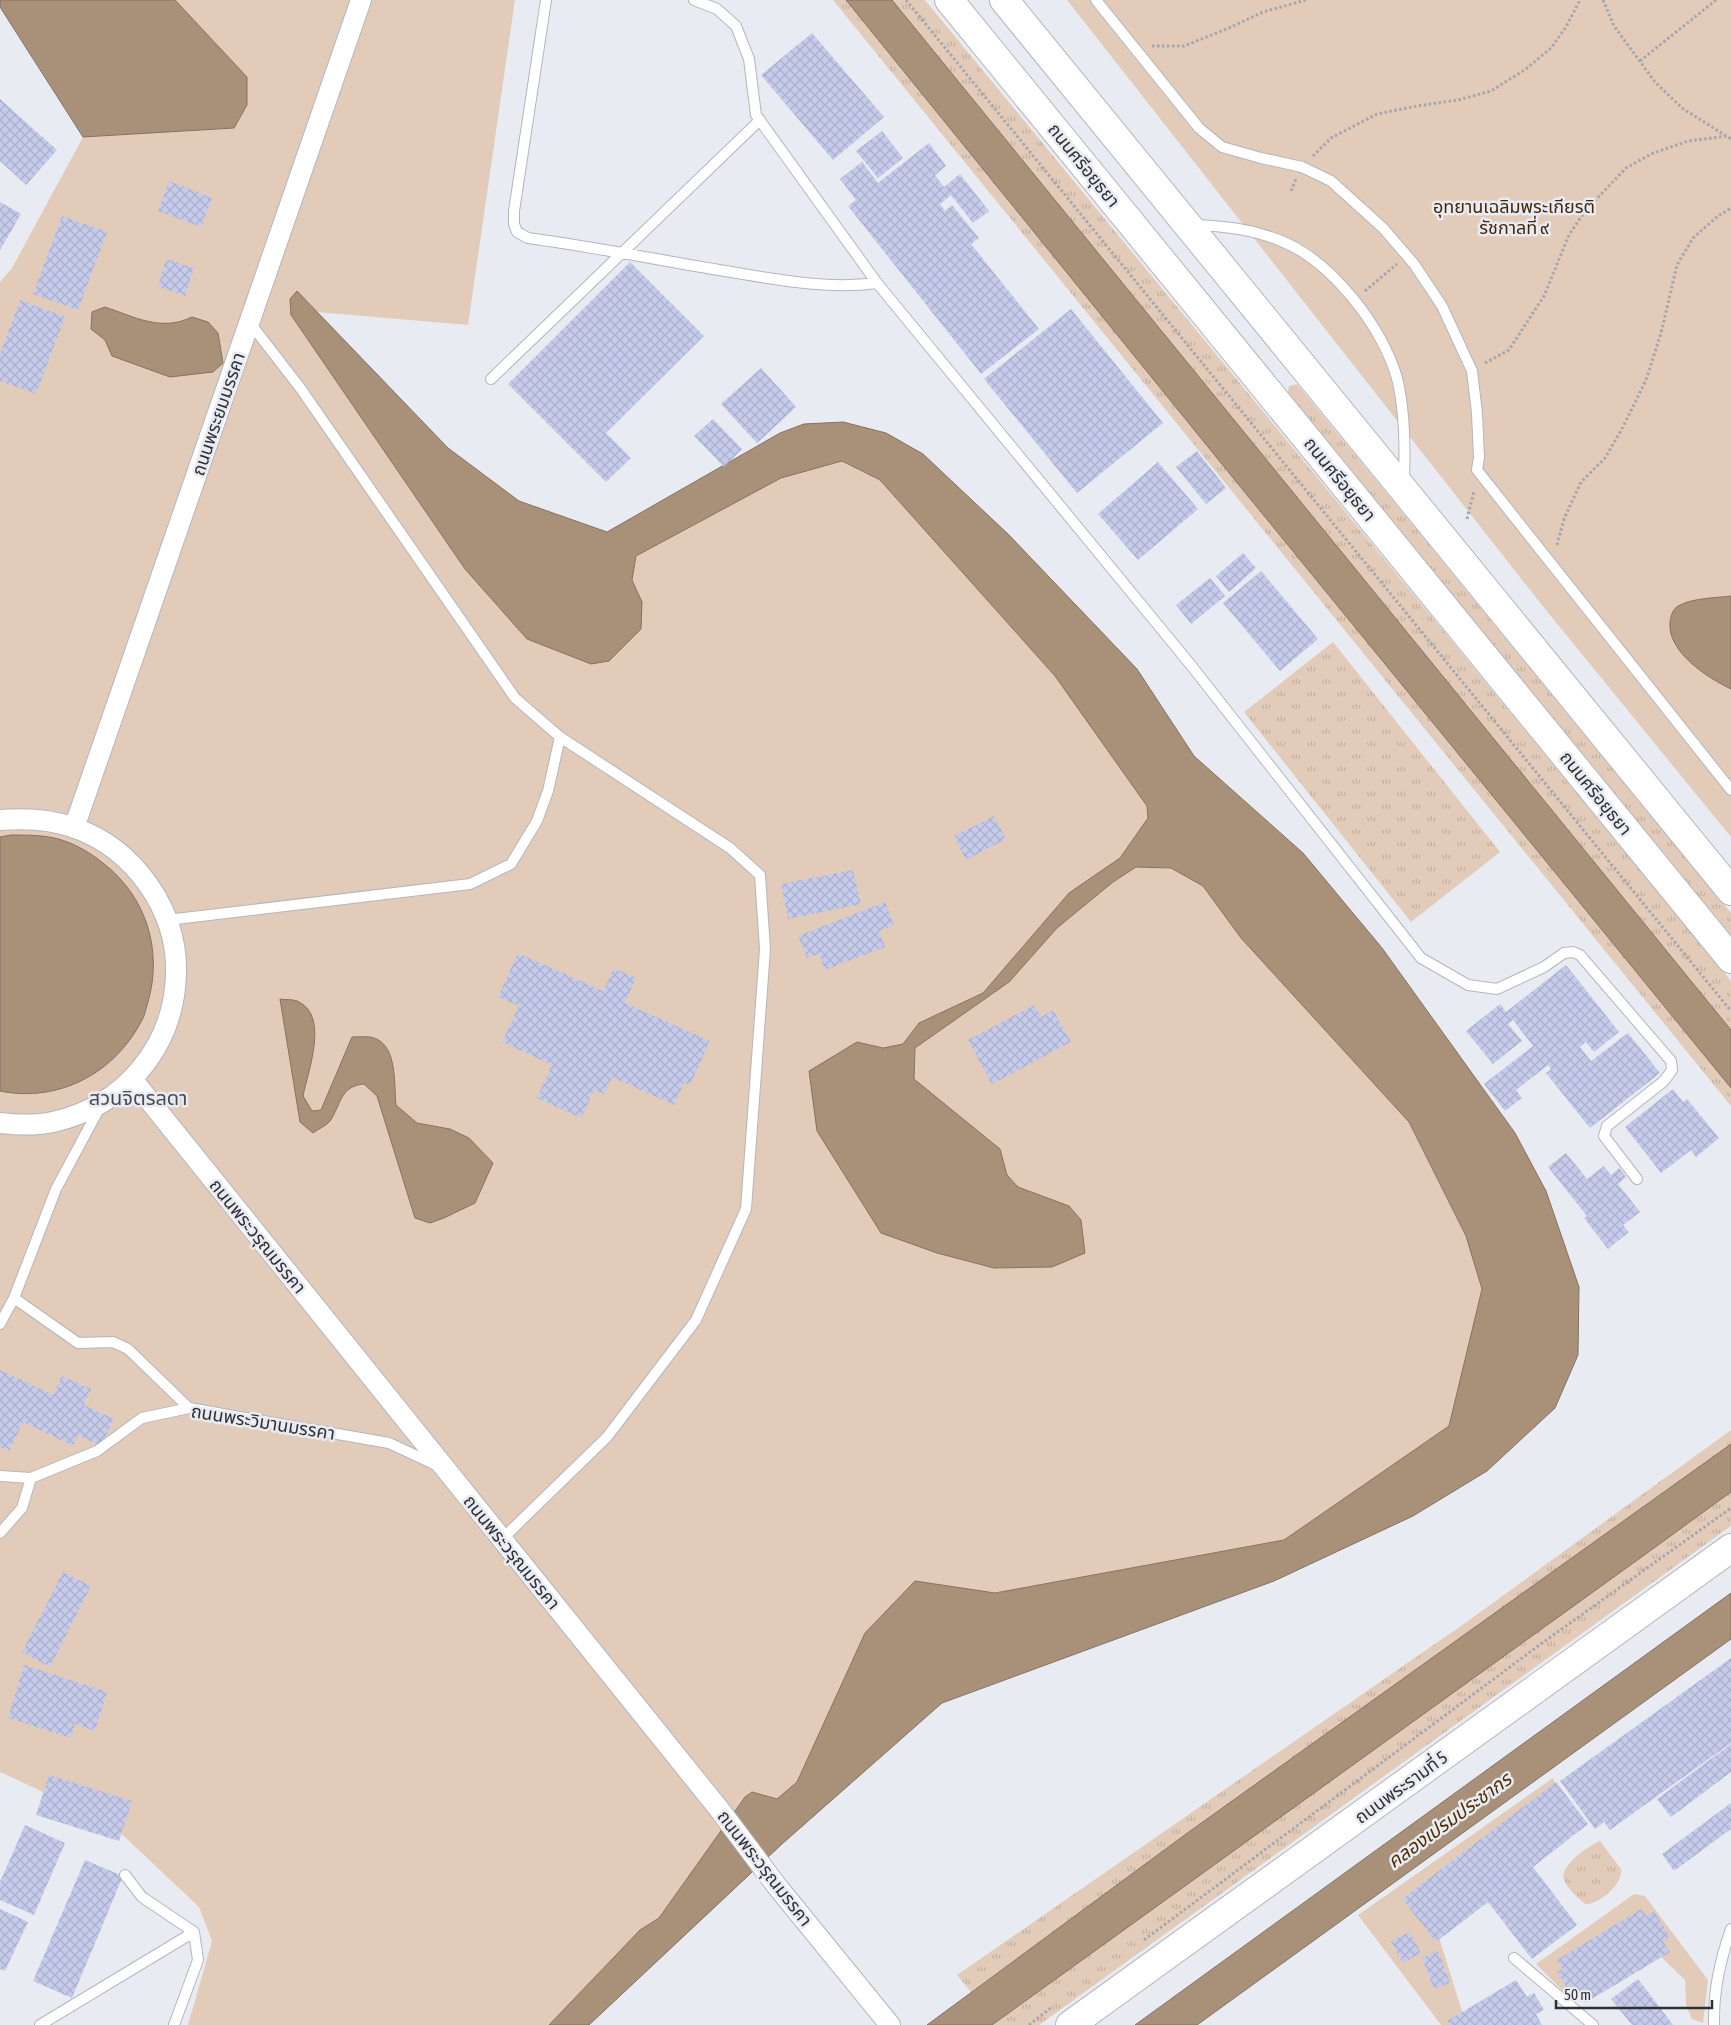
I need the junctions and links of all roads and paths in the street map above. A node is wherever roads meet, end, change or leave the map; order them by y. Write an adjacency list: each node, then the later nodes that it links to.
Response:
1 (360, 0): 24 (street, ถนนพระยมมรรคา)
2 (546, 0): 20 (lane)
3 (694, 0): 14 (lane)
4 (906, 0): 40 (path)
5 (949, 0): 27 (main road, ถนนศรีอยุธยา)
6 (1004, 0): 19 (main road)
7 (1096, 0): 12 (lane)
8 (1306, 0): 12 (path)
9 (1580, 0): 16 (path)
10 (1603, 0): 13 (path)
11 (1716, 0): 13 (path)
12 (1133, 46): 16 (lane)
13 (1640, 61): 15 (path)
14 (760, 120): 20 (lane); 22 (lane)
15 (1730, 138): 26 (path)
16 (1302, 167): 17 (path); 21 (lane)
17 (1291, 191)
18 (1731, 208): 32 (path)
19 (1188, 225): 23 (lane); 25 (main road)
20 (621, 253): 22 (lane); 28 (lane)
21 (1407, 256): 23 (path); 26 (lane)
22 (876, 282): 44 (lane)
23 (1354, 300): 30 (lane)
24 (250, 323): 33 (lane); 36 (street, ถนนพระยมมรรคา)
25 (1289, 349): 27 (main road); 30 (main road)
26 (1472, 371): 29 (lane)
27 (1255, 375): 39 (main road, ถนนศรีอยุธยา)
28 (491, 379)
29 (1477, 470): 31 (path); 32 (lane)
30 (1404, 490): 37 (main road)
31 (1466, 519)
32 (1552, 565): 34 (lane)
33 (560, 736): 38 (lane); 53 (lane)
34 (1731, 790)
35 (0, 820): 36 (street)
36 (74, 828): 38 (street)
37 (1731, 891)
38 (167, 920): 41 (street)
39 (1731, 959)
40 (1731, 1012)
41 (132, 1079): 42 (street); 48 (street, ถนนพระวรุณมรรคา)
42 (101, 1104): 43 (street); 45 (lane)
43 (0, 1123)
44 (1637, 1178)
45 (14, 1298): 46 (lane); 47 (lane)
46 (0, 1324)
47 (189, 1408): 48 (lane, ถนนพระวิมานมรรคา); 50 (lane, ถนนพระวิมานมรรคา)
48 (446, 1470): 53 (street, ถนนพระวรุณมรรคา)
49 (0, 1476): 50 (lane, ถนนพระวิมานมรรคา)
50 (30, 1478): 52 (lane)
51 (1731, 1508): 58 (path)
52 (0, 1533)
53 (502, 1539): 63 (street, ถนนพระวรุณมรรคา)
54 (1731, 1548): 60 (main road, ถนนพระรามที่ 5)
55 (125, 1875): 57 (lane)
56 (1731, 1929): 66 (lane)
57 (194, 1932): 61 (lane); 62 (lane)
58 (1140, 1942)
59 (1514, 1958): 65 (lane)
60 (1062, 2016): 64 (path)
61 (40, 2025)
62 (174, 2025)
63 (890, 2025)
64 (1029, 2025)
65 (1593, 2025)
66 (1714, 2025)

